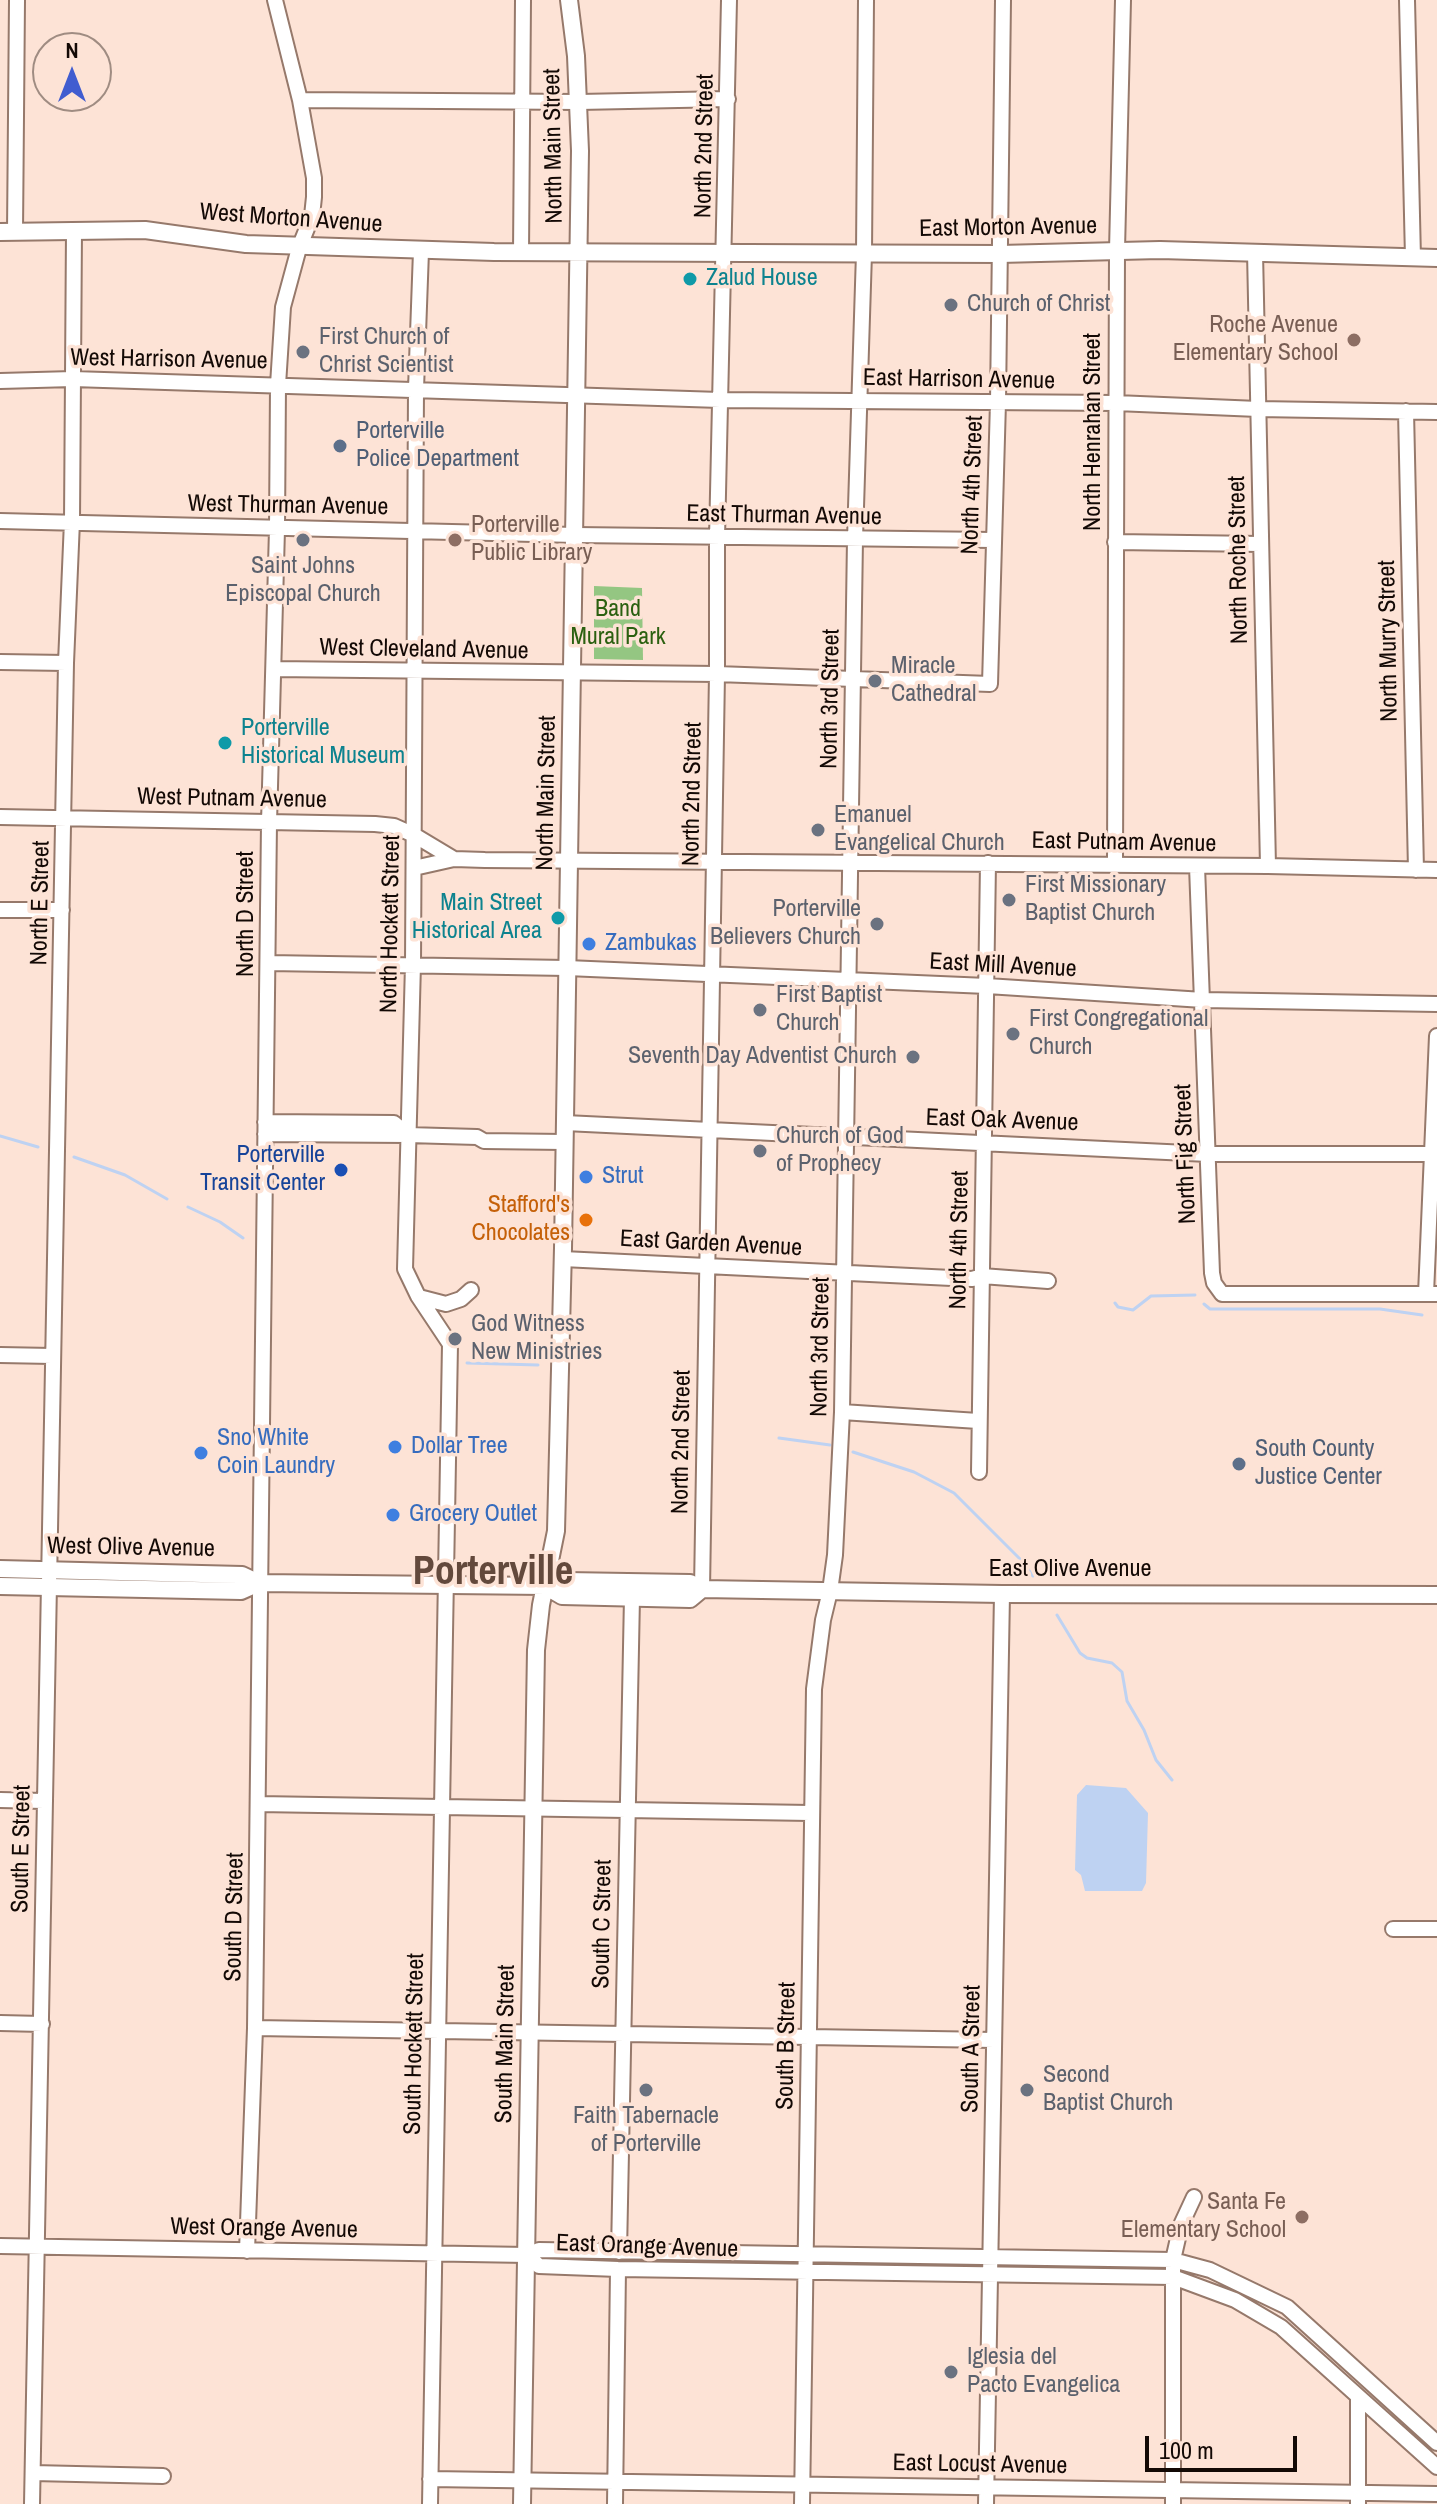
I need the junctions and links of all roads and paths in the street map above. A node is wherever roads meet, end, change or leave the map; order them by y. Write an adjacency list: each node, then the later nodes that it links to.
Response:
1 (17, 0): 15 (street)
2 (275, 0): 11 (street, North D Street)
3 (523, 0): 12 (street)
4 (569, 0): 13 (main road, North Main Street)
5 (729, 0): 10 (street, North 2nd Street)
6 (866, 0): 23 (street, North 3rd Street)
7 (1003, 0): 24 (street, North 4th Street)
8 (1123, 0): 17 (street, North Henrahan Street)
9 (1407, 0): 25 (street)
10 (728, 99): 13 (street); 22 (street, North 2nd Street)
11 (300, 100): 12 (street); 16 (street, North D Street)
12 (521, 102): 13 (street); 20 (street)
13 (579, 102): 21 (main road, North Main Street)
14 (74, 230): 15 (main road, West Morton Avenue); 16 (main road, West Morton Avenue); 27 (street, North E Street)
15 (8, 232)
16 (299, 248): 18 (main road, West Morton Avenue); 29 (street, North D Street)
17 (1117, 250): 19 (main road, East Morton Avenue); 24 (main road, East Morton Avenue); 35 (street, North Henrahan Street)
18 (421, 251): 20 (main road, West Morton Avenue); 30 (street, North Hockett Street)
19 (1255, 252): 25 (main road, East Morton Avenue); 36 (street, North Roche Street)
20 (521, 253): 21 (main road, West Morton Avenue)
21 (579, 253): 22 (main road, East Morton Avenue); 31 (main road, North Main Street)
22 (725, 253): 23 (main road, East Morton Avenue); 32 (street, North 2nd Street)
23 (864, 253): 24 (main road, East Morton Avenue); 33 (street, North 3rd Street)
24 (1000, 254): 34 (street, North 4th Street)
25 (1413, 258): 26 (main road, East Morton Avenue)
26 (1437, 258)
27 (73, 379): 28 (street, West Harrison Avenue); 29 (street, West Harrison Avenue); 40 (street, North E Street)
28 (0, 381)
29 (278, 385): 30 (street, West Harrison Avenue); 41 (street, North D Street)
30 (416, 389): 31 (street, West Harrison Avenue); 42 (street, North Hockett Street)
31 (577, 395): 32 (street, East Harrison Avenue); 43 (main road, North Main Street)
32 (720, 400): 33 (street, East Harrison Avenue); 44 (street, North 2nd Street)
33 (859, 400): 34 (street, East Harrison Avenue); 45 (street, North 3rd Street)
34 (998, 402): 35 (street, East Harrison Avenue); 46 (street, North 4th Street)
35 (1116, 403): 36 (street, East Harrison Avenue); 47 (street, North Henrahan Street)
36 (1258, 409): 37 (street, East Harrison Avenue); 48 (street, North Roche Street)
37 (1406, 411): 38 (street, East Harrison Avenue); 70 (street, North Murry Street)
38 (1437, 412)
39 (0, 521): 40 (street, West Thurman Avenue)
40 (72, 521): 41 (street, West Thurman Avenue); 50 (street, North E Street)
41 (277, 529): 42 (street, West Thurman Avenue); 51 (street, North D Street)
42 (416, 531): 43 (street, West Thurman Avenue); 52 (street, North Hockett Street)
43 (575, 535): 44 (street, East Thurman Avenue); 53 (main road, North Main Street)
44 (717, 538): 45 (street, East Thurman Avenue); 54 (street, North 2nd Street)
45 (855, 539): 46 (street, East Thurman Avenue); 55 (street, North 3rd Street)
46 (993, 540): 56 (street, North 4th Street)
47 (1115, 542): 48 (street); 66 (street, North Henrahan Street)
48 (1261, 544): 68 (street, North Roche Street)
49 (0, 662): 50 (street)
50 (66, 663): 58 (street, North E Street)
51 (274, 669): 52 (street, West Cleveland Avenue); 59 (street, North D Street)
52 (415, 671): 53 (street, West Cleveland Avenue); 60 (street, North Hockett Street)
53 (573, 674): 54 (street, West Cleveland Avenue); 62 (main road, North Main Street)
54 (717, 674): 55 (street, West Cleveland Avenue); 65 (street, North 2nd Street)
55 (853, 680): 56 (street, West Cleveland Avenue); 63 (street, North 3rd Street)
56 (990, 684)
57 (0, 817): 58 (street, West Putnam Avenue)
58 (64, 818): 59 (street, West Putnam Avenue); 73 (street, North E Street)
59 (269, 823): 60 (street, West Putnam Avenue); 74 (street, North D Street)
60 (414, 835): 61 (street, West Putnam Avenue); 69 (street, North Hockett Street)
61 (454, 859): 62 (street, West Putnam Avenue); 69 (street, West Putnam Avenue)
62 (570, 862): 65 (street, East Putnam Avenue); 76 (main road, North Main Street)
63 (851, 862): 64 (street, East Putnam Avenue); 65 (street, East Putnam Avenue); 78 (street, North 3rd Street)
64 (988, 863): 66 (street, East Putnam Avenue); 79 (street, North 4th Street)
65 (714, 864): 77 (street, North 2nd Street)
66 (1115, 865): 67 (street, East Putnam Avenue)
67 (1197, 866): 68 (street, East Putnam Avenue); 80 (street, North Fig Street)
68 (1268, 866): 70 (street, East Putnam Avenue)
69 (414, 868): 75 (street, North Hockett Street)
70 (1416, 870): 71 (street, East Putnam Avenue)
71 (1437, 870)
72 (0, 910): 73 (street)
73 (62, 910): 101 (street, North E Street)
74 (269, 963): 75 (street, East Mill Avenue); 84 (street, North D Street)
75 (413, 964): 76 (street, East Mill Avenue); 86 (street, North Hockett Street)
76 (567, 968): 77 (street, East Mill Avenue); 83 (main road, North Main Street)
77 (712, 973): 78 (street, East Mill Avenue); 85 (street, North 2nd Street)
78 (848, 980): 79 (street, East Mill Avenue); 87 (street, North 3rd Street)
79 (987, 986): 80 (street, East Mill Avenue); 89 (street, North 4th Street)
80 (1203, 1000): 81 (street, East Mill Avenue); 90 (street, North Fig Street)
81 (1437, 1004)
82 (1437, 1036): 91 (street)
83 (565, 1123): 85 (street, East Oak Avenue); 88 (main road, North Main Street)
84 (265, 1128): 86 (street); 107 (street, North D Street)
85 (711, 1130): 87 (street, East Oak Avenue); 93 (street, North 2nd Street)
86 (408, 1135): 88 (street); 99 (street, North Hockett Street)
87 (846, 1137): 89 (street, East Oak Avenue); 94 (street, North 3rd Street)
88 (564, 1142): 92 (main road, North Main Street)
89 (983, 1142): 90 (street, East Oak Avenue); 95 (street, North 4th Street)
90 (1208, 1154): 91 (street, East Oak Avenue); 98 (street, North Fig Street)
91 (1434, 1154): 98 (street)
92 (563, 1259): 93 (street, East Garden Avenue); 110 (main road, North Main Street)
93 (707, 1266): 94 (street, East Garden Avenue); 111 (street, North 2nd Street)
94 (844, 1273): 95 (street, East Garden Avenue); 102 (street, North 3rd Street)
95 (982, 1276): 96 (street, East Garden Avenue); 103 (street, North 4th Street)
96 (1048, 1281)
97 (471, 1290): 99 (street)
98 (1432, 1294)
99 (419, 1297): 108 (street, North Hockett Street)
100 (0, 1355): 101 (street)
101 (52, 1356): 106 (street, North E Street)
102 (842, 1412): 103 (street); 112 (street, North 3rd Street)
103 (978, 1421): 104 (street, North 4th Street)
104 (979, 1472)
105 (0, 1569): 106 (main road, West Olive Avenue)
106 (50, 1578): 107 (main road, West Olive Avenue); 109 (main road, West Olive Avenue); 117 (street, South E Street)
107 (259, 1583): 108 (main road, West Olive Avenue); 118 (street, South D Street)
108 (446, 1585): 110 (main road, West Olive Avenue); 119 (street, South Hockett Street)
109 (0, 1586)
110 (545, 1586): 111 (main road, East Olive Avenue); 115 (main road, East Olive Avenue); 120 (main road, South Main Street)
111 (702, 1589): 112 (main road, East Olive Avenue); 115 (main road, East Olive Avenue)
112 (830, 1591): 113 (main road, East Olive Avenue); 122 (street, South B Street)
113 (1002, 1594): 114 (main road, East Olive Avenue); 132 (street, South A Street)
114 (1437, 1595)
115 (632, 1597): 121 (street, South C Street)
116 (0, 1800): 117 (street)
117 (44, 1801): 126 (street, South E Street)
118 (258, 1804): 119 (street); 127 (street, South D Street)
119 (440, 1809): 120 (street); 129 (street, South Hockett Street)
120 (534, 1810): 121 (street); 128 (main road, South Main Street)
121 (627, 1812): 122 (street); 130 (street, South C Street)
122 (810, 1813): 131 (street, South B Street)
123 (1393, 1929): 124 (street)
124 (1437, 1929)
125 (0, 2023): 126 (street)
126 (42, 2024): 135 (street, South E Street)
127 (255, 2028): 129 (street); 136 (street, South D Street)
128 (530, 2032): 129 (street); 130 (street); 139 (main road, South Main Street)
129 (438, 2033): 138 (street, South Hockett Street)
130 (622, 2035): 131 (street); 137 (street, South C Street)
131 (809, 2038): 132 (street); 140 (street, South B Street)
132 (994, 2040): 141 (street, South A Street)
133 (1194, 2197): 142 (street)
134 (0, 2246): 135 (street, West Orange Avenue)
135 (36, 2248): 136 (street, West Orange Avenue); 152 (street, South E Street)
136 (247, 2251): 138 (street, West Orange Avenue)
137 (619, 2252): 139 (street, East Orange Avenue); 140 (street, East Orange Avenue)
138 (434, 2254): 139 (street, West Orange Avenue); 154 (street, South Hockett Street)
139 (527, 2255): 143 (street, East Orange Avenue); 155 (main road, South Main Street)
140 (807, 2255): 141 (street, East Orange Avenue); 144 (street, South B Street)
141 (991, 2258): 142 (street, East Orange Avenue); 145 (street, South A Street)
142 (1173, 2260): 146 (street); 149 (street, East Orange Avenue)
143 (618, 2269): 144 (street, East Orange Avenue); 156 (street)
144 (806, 2272): 145 (street, East Orange Avenue); 157 (street, South B Street)
145 (990, 2274): 146 (street, East Orange Avenue); 158 (street, South A Street)
146 (1173, 2277): 147 (street, East Orange Avenue); 160 (street)
147 (1358, 2399): 148 (street, East Orange Avenue); 161 (street)
148 (1371, 2410): 150 (street); 151 (street, East Orange Avenue)
149 (1437, 2443)
150 (1437, 2450)
151 (1437, 2467)
152 (33, 2473): 153 (street); 162 (street, South E Street)
153 (163, 2476)
154 (430, 2479): 155 (street, East Locust Avenue); 163 (street, South Hockett Street)
155 (523, 2479): 156 (street, East Locust Avenue); 164 (main road, South Main Street)
156 (616, 2480): 157 (street, East Locust Avenue); 165 (street)
157 (803, 2484): 158 (street, East Locust Avenue); 166 (street, South B Street)
158 (987, 2487): 160 (street, East Locust Avenue); 167 (street, South A Street)
159 (1437, 2494): 161 (street, East Locust Avenue)
160 (1173, 2498): 161 (street, East Locust Avenue)
161 (1358, 2499)
162 (32, 2504)
163 (430, 2504)
164 (522, 2504)
165 (615, 2504)
166 (802, 2504)
167 (986, 2504)

